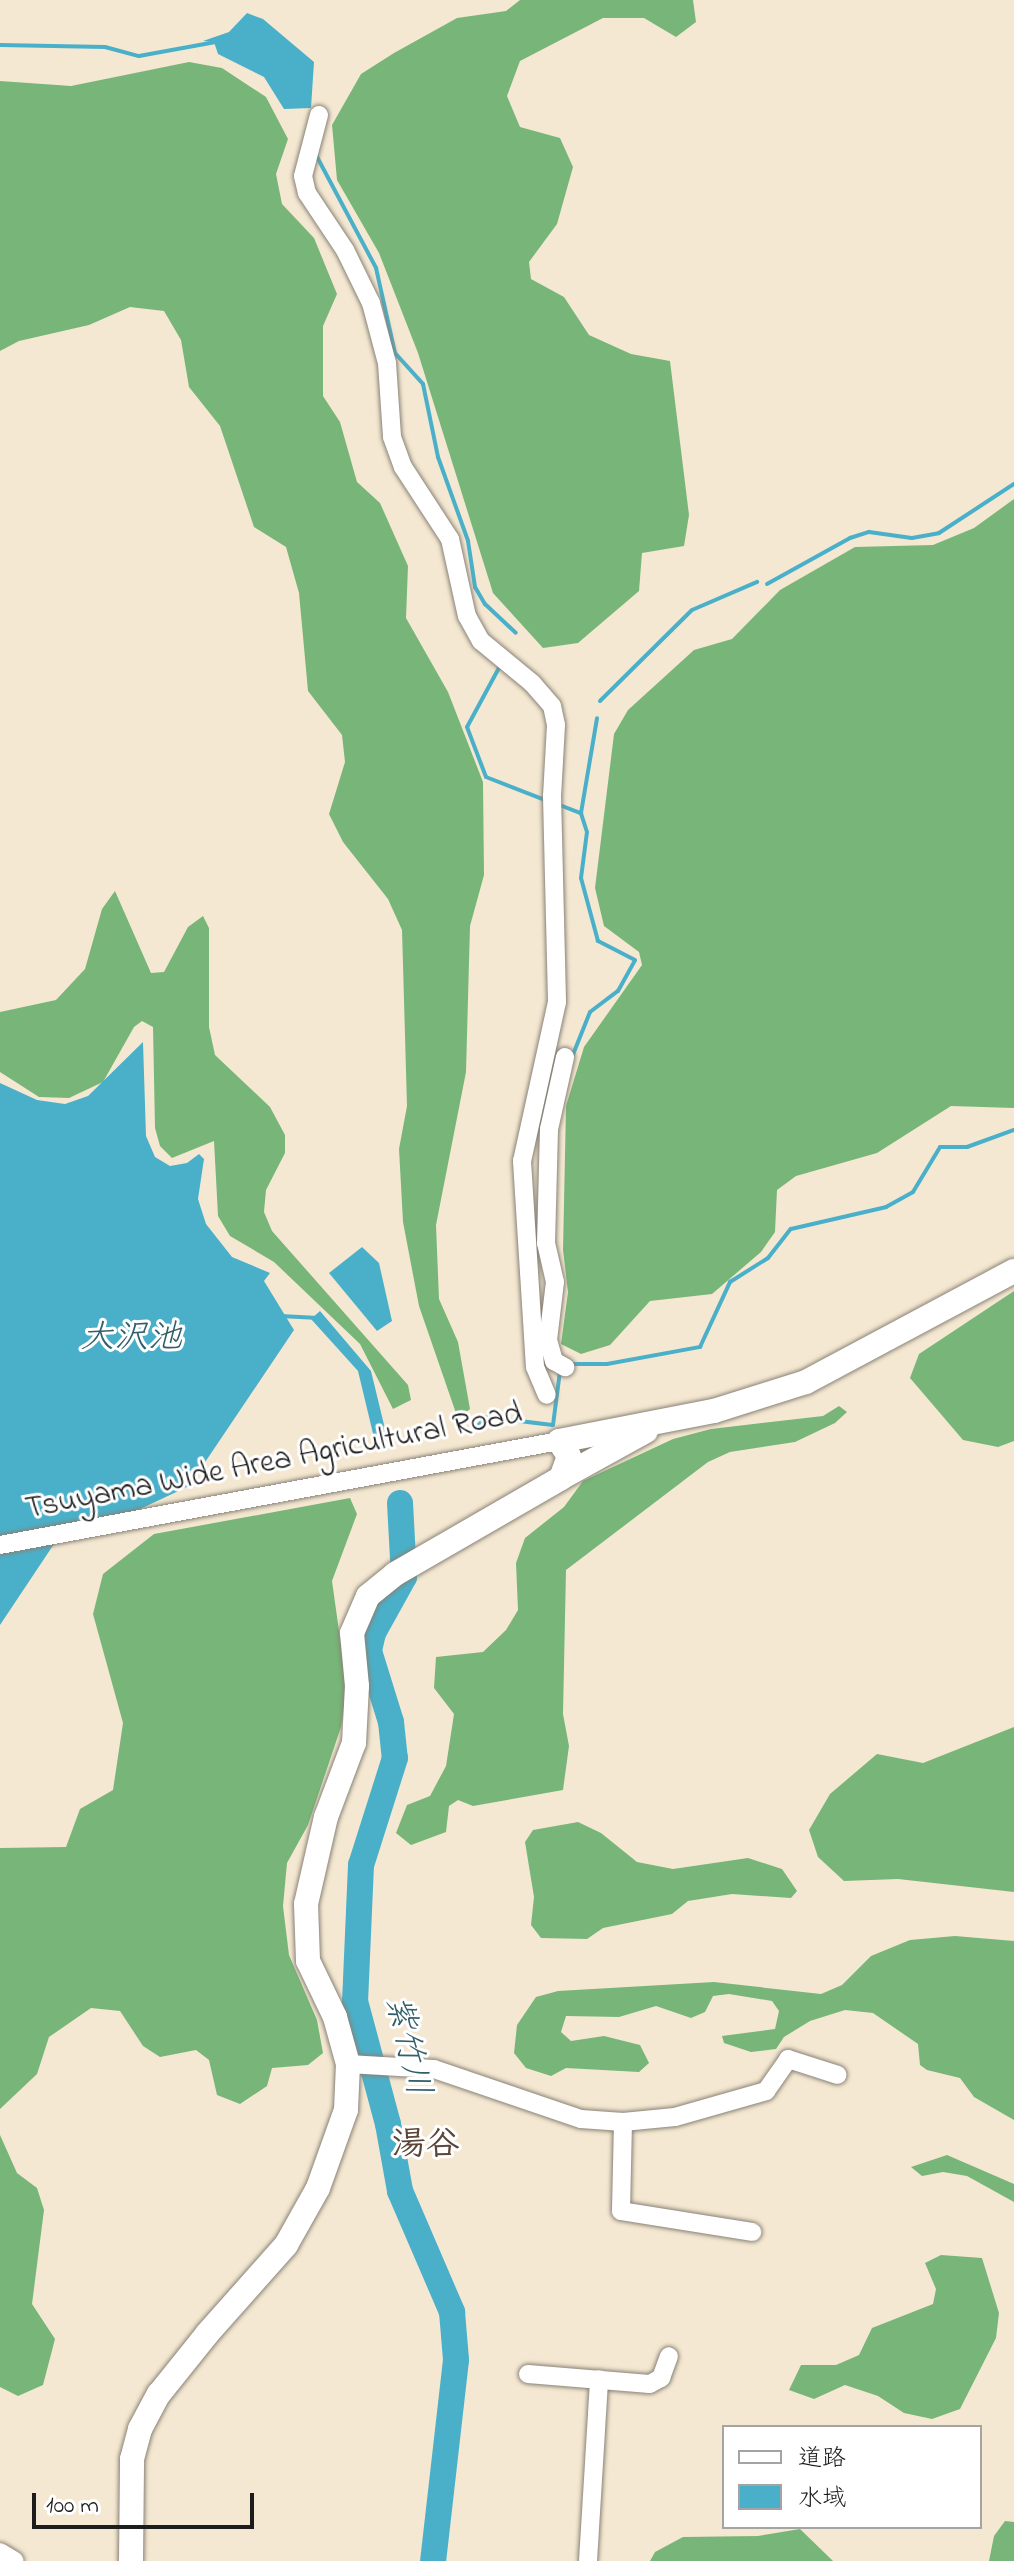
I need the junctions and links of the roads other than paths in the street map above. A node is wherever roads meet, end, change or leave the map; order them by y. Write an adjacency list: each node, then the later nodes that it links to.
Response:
1 (319, 115): 5 (street)
2 (565, 1057): 4 (street)
3 (1014, 1271): 6 (main road)
4 (565, 1367)
5 (547, 1395)
6 (662, 1421): 7 (main road); 8 (main road)
7 (559, 1441): 8 (main road); 9 (street, Tsuyama Wide Area Agricultural Road)
8 (561, 1478): 10 (main road)
9 (0, 1545)
10 (356, 2064): 12 (street); 19 (main road)
11 (838, 2075): 12 (street)
12 (623, 2122): 13 (street)
13 (752, 2232)
14 (669, 2356): 16 (street)
15 (528, 2374): 16 (street)
16 (599, 2379): 20 (street)
17 (0, 2552): 18 (street)
18 (15, 2561)
19 (131, 2561)
20 (588, 2561)

